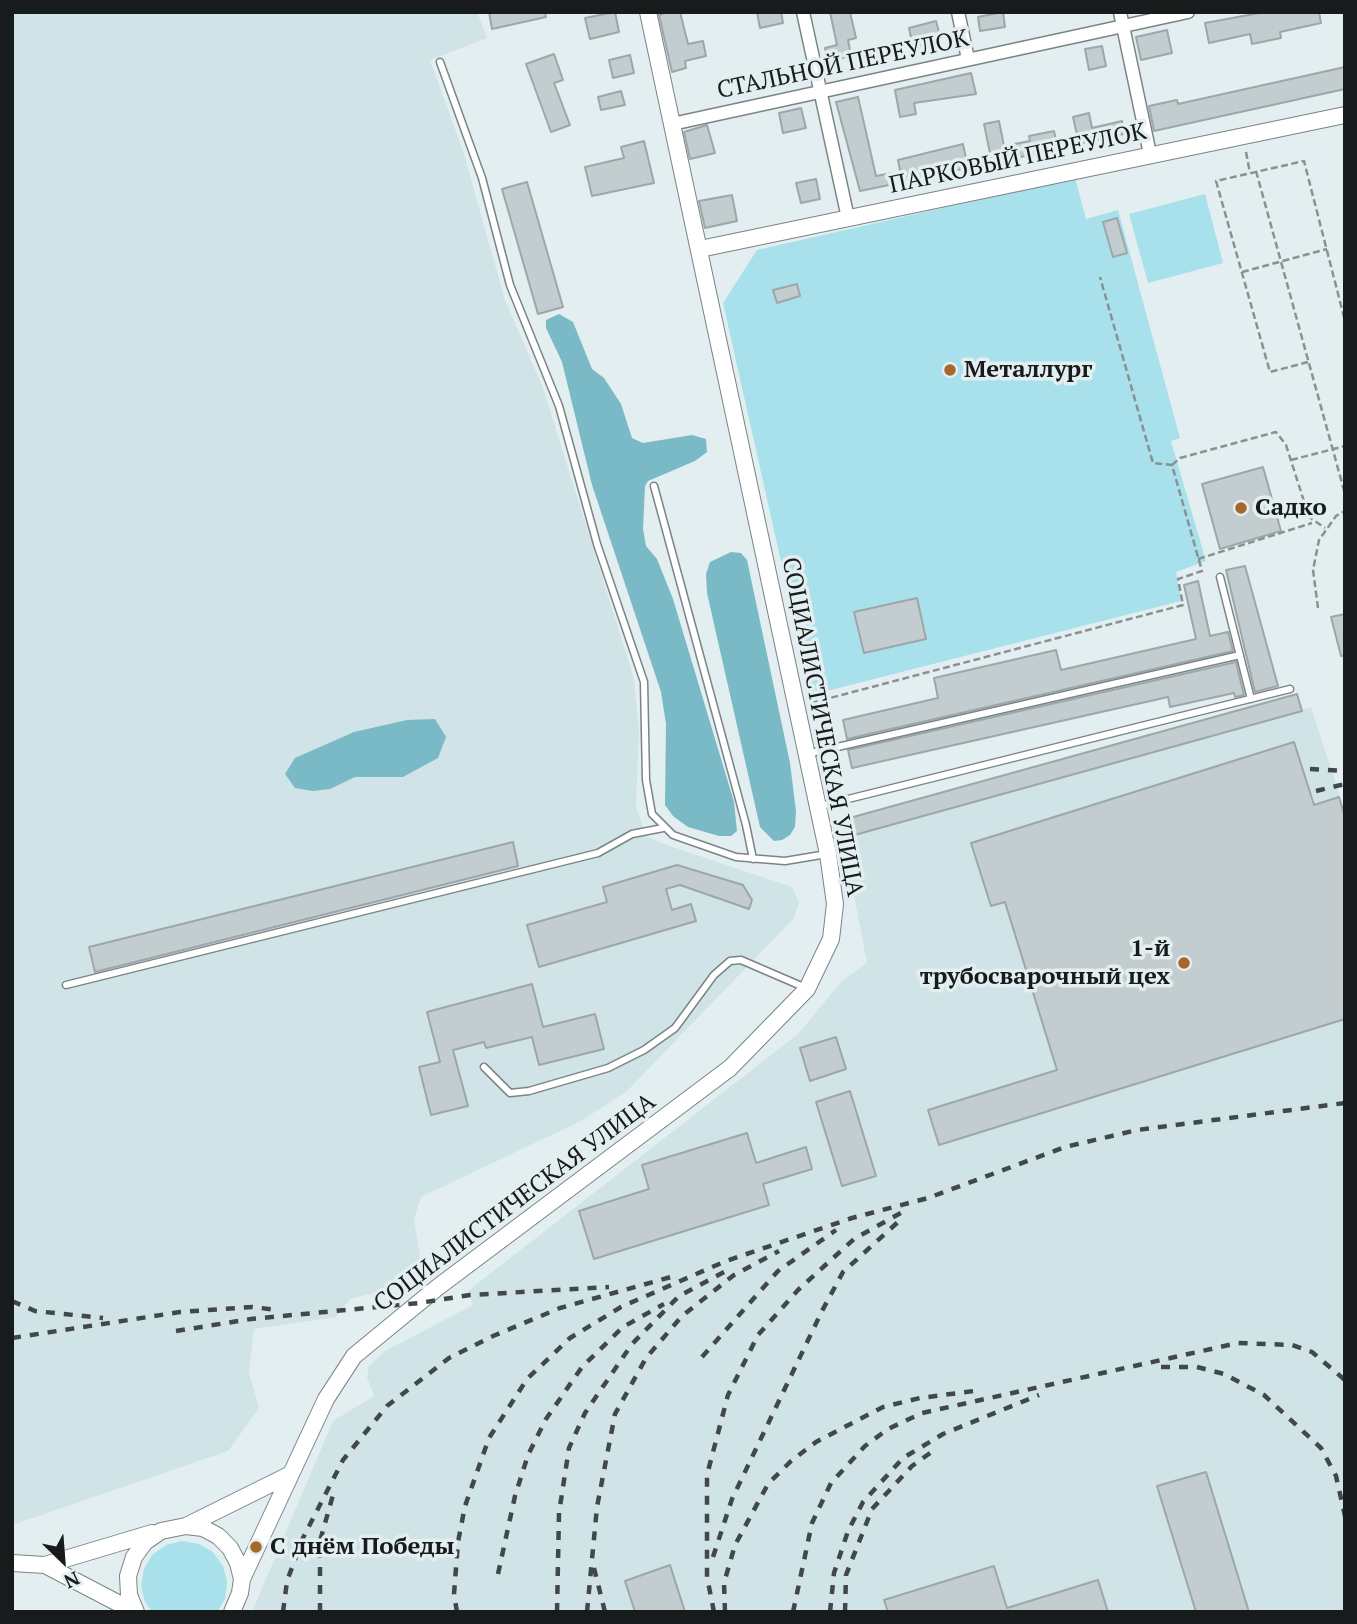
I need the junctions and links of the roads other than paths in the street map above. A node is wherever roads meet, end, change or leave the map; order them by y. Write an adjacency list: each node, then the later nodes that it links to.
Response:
1 (648, 12): 11 (street, СОЦИАЛИСТИЧЕСКАЯ УЛИЦА)
2 (803, 12): 9 (street)
3 (958, 12): 7 (street)
4 (1121, 12): 6 (street)
5 (1188, 12): 6 (street, СТАЛЬНОЙ ПЕРЕУЛОК)
6 (1123, 26): 7 (street, СТАЛЬНОЙ ПЕРЕУЛОК); 12 (street)
7 (968, 59): 9 (street, СТАЛЬНОЙ ПЕРЕУЛОК)
8 (440, 62): 22 (lane)
9 (820, 91): 11 (street, СТАЛЬНОЙ ПЕРЕУЛОК); 13 (street)
10 (1345, 115): 12 (street, ПАРКОВЫЙ ПЕРЕУЛОК)
11 (672, 124): 14 (street, СОЦИАЛИСТИЧЕСКАЯ УЛИЦА)
12 (1150, 154): 13 (street, ПАРКОВЫЙ ПЕРЕУЛОК)
13 (848, 218): 14 (street, ПАРКОВЫЙ ПЕРЕУЛОК)
14 (701, 249): 21 (street, СОЦИАЛИСТИЧЕСКАЯ УЛИЦА)
15 (654, 485): 24 (lane)
16 (1220, 577): 17 (lane)
17 (1240, 655): 19 (lane); 20 (lane)
18 (1290, 689): 19 (lane)
19 (1251, 699): 21 (lane)
20 (811, 753)
21 (818, 807): 23 (street, СОЦИАЛИСТИЧЕСКАЯ УЛИЦА)
22 (663, 828): 24 (lane); 25 (lane)
23 (828, 854): 24 (lane); 26 (street, СОЦИАЛИСТИЧЕСКАЯ УЛИЦА)
24 (752, 859)
25 (66, 985)
26 (807, 989): 27 (lane); 28 (street, СОЦИАЛИСТИЧЕСКАЯ УЛИЦА)
27 (484, 1066)
28 (289, 1475): 29 (street); 33 (street, СОЦИАЛИСТИЧЕСКАЯ УЛИЦА)
29 (186, 1526): 30 (street); 33 (street)
30 (161, 1531): 32 (street); 35 (street)
31 (12, 1563): 32 (street)
32 (45, 1565): 35 (street)
33 (242, 1579): 34 (street, СОЦИАЛИСТИЧЕСКАЯ УЛИЦА)
34 (234, 1610)
35 (136, 1612)

